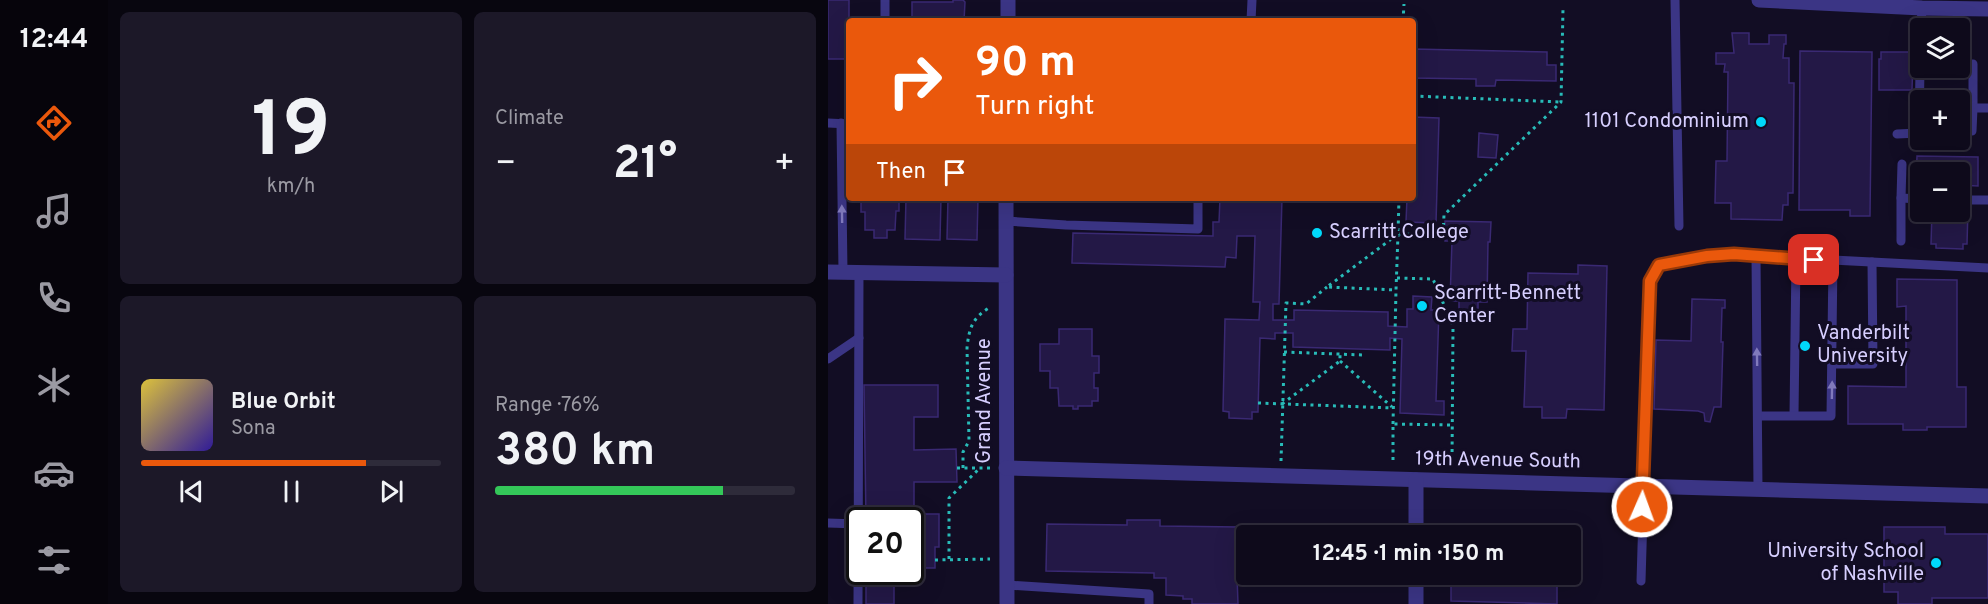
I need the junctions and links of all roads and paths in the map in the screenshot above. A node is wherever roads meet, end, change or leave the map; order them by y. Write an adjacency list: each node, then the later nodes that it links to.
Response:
1 (885, 0): 10 (lane)
2 (1008, 0): 11 (street)
3 (1252, 0): 12 (lane)
4 (1675, 0): 34 (lane)
5 (1759, 0): 7 (street)
6 (1404, 4): 13 (path)
7 (1922, 8): 9 (street); 14 (lane)
8 (1563, 9): 18 (path)
9 (1988, 9)
10 (885, 18)
11 (1008, 18)
12 (1251, 18)
13 (1403, 18)
14 (1922, 18)
15 (1970, 64): 19 (lane)
16 (1920, 78): 24 (lane)
17 (1416, 96): 18 (path)
18 (1561, 102): 35 (path)
19 (1973, 108): 20 (lane); 23 (lane)
20 (1988, 108)
21 (828, 123): 22 (lane)
22 (845, 124): 42 (lane, one-way to 22)
23 (1970, 131)
24 (1897, 134)
25 (1902, 164): 26 (lane)
26 (1901, 198): 27 (lane); 36 (lane)
27 (1910, 198)
28 (1970, 200): 29 (lane)
29 (1988, 200)
30 (1006, 201): 33 (street, Grand Avenue)
31 (1198, 201): 33 (lane)
32 (1399, 201): 35 (path)
33 (1006, 221): 44 (street, Grand Avenue)
34 (1679, 226)
35 (1398, 234): 45 (path); 46 (path)
36 (1901, 241)
37 (1756, 256): 38 (lane); 60 (lane, one-way to 37); 71 (lane)
38 (1796, 259): 39 (lane); 59 (lane)
39 (1833, 260): 40 (lane); 55 (lane)
40 (1872, 262): 41 (lane); 55 (lane)
41 (1988, 268)
42 (835, 272): 43 (street)
43 (859, 273): 44 (street); 49 (lane)
44 (1006, 275): 68 (street, Grand Avenue)
45 (1396, 278): 47 (path); 62 (path)
46 (1327, 287): 47 (path); 50 (path)
47 (1396, 290): 58 (path)
48 (991, 307): 66 (path)
49 (859, 338): 53 (lane); 74 (lane)
50 (1284, 352): 51 (path); 57 (path)
51 (1340, 354): 52 (path); 54 (path)
52 (1363, 355)
53 (828, 359)
54 (1340, 361): 57 (path); 58 (path)
55 (1832, 364): 59 (lane, one-way to 55)
56 (1258, 403): 57 (path)
57 (1282, 404): 58 (path); 69 (path)
58 (1394, 408): 61 (path)
59 (1794, 415): 60 (lane)
60 (1758, 416): 72 (lane)
61 (1393, 424): 62 (path); 63 (path)
62 (1453, 425): 64 (path)
63 (1393, 460)
64 (1452, 462)
65 (957, 468): 66 (path)
66 (963, 468): 67 (path)
67 (980, 468): 68 (path); 80 (path)
68 (998, 468): 69 (street, 19th Avenue South); 83 (street, Grand Avenue)
69 (1281, 476): 70 (street, 19th Avenue South)
70 (1416, 480): 71 (street, 19th Avenue South); 77 (street)
71 (1643, 486): 72 (street, 19th Avenue South); 81 (lane)
72 (1758, 490): 73 (street, 19th Avenue South)
73 (1988, 496)
74 (858, 507)
75 (828, 523): 76 (lane)
76 (846, 524)
77 (1416, 525)
78 (990, 559): 80 (path)
79 (935, 560): 80 (path)
80 (949, 560)
81 (1641, 581)
82 (858, 585): 85 (lane)
83 (1007, 585): 86 (street, Grand Avenue); 87 (lane)
84 (1416, 585): 88 (street)
85 (858, 604)
86 (1007, 604)
87 (1149, 604)
88 (1416, 604)

